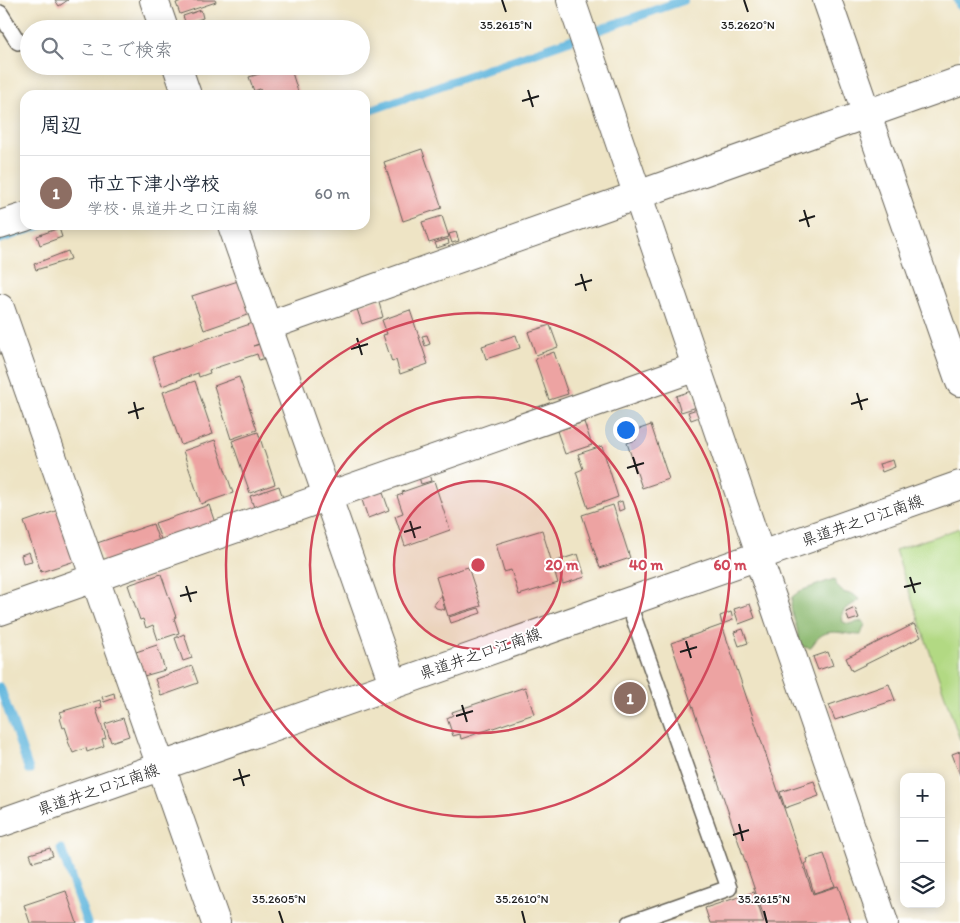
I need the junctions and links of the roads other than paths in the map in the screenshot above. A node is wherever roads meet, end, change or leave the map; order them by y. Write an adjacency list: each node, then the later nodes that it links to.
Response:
1 (154, 0): 5 (street)
2 (571, 0): 11 (street)
3 (827, 0): 10 (street)
4 (0, 13): 6 (lane)
5 (161, 20)
6 (18, 42)
7 (180, 75): 9 (street)
8 (960, 81): 10 (street)
9 (185, 90)
10 (867, 114): 11 (street); 18 (street)
11 (638, 195): 16 (street); 17 (street)
12 (20, 219): 13 (street)
13 (0, 225)
14 (234, 230): 16 (street)
15 (0, 308): 22 (street)
16 (268, 326): 20 (street)
17 (696, 367): 20 (street); 21 (street)
18 (960, 382)
19 (960, 485): 21 (street, 県道井之口江南線)
20 (328, 496): 22 (street); 25 (street)
21 (759, 556): 23 (street, 県道井之口江南線); 30 (street)
22 (95, 578): 24 (street); 26 (street)
23 (628, 602): 25 (street, 県道井之口江南線); 29 (lane)
24 (0, 611)
25 (393, 683): 26 (street, 県道井之口江南線)
26 (161, 767): 27 (street, 県道井之口江南線); 28 (street)
27 (0, 823)
28 (216, 923)
29 (630, 923)
30 (884, 923)

